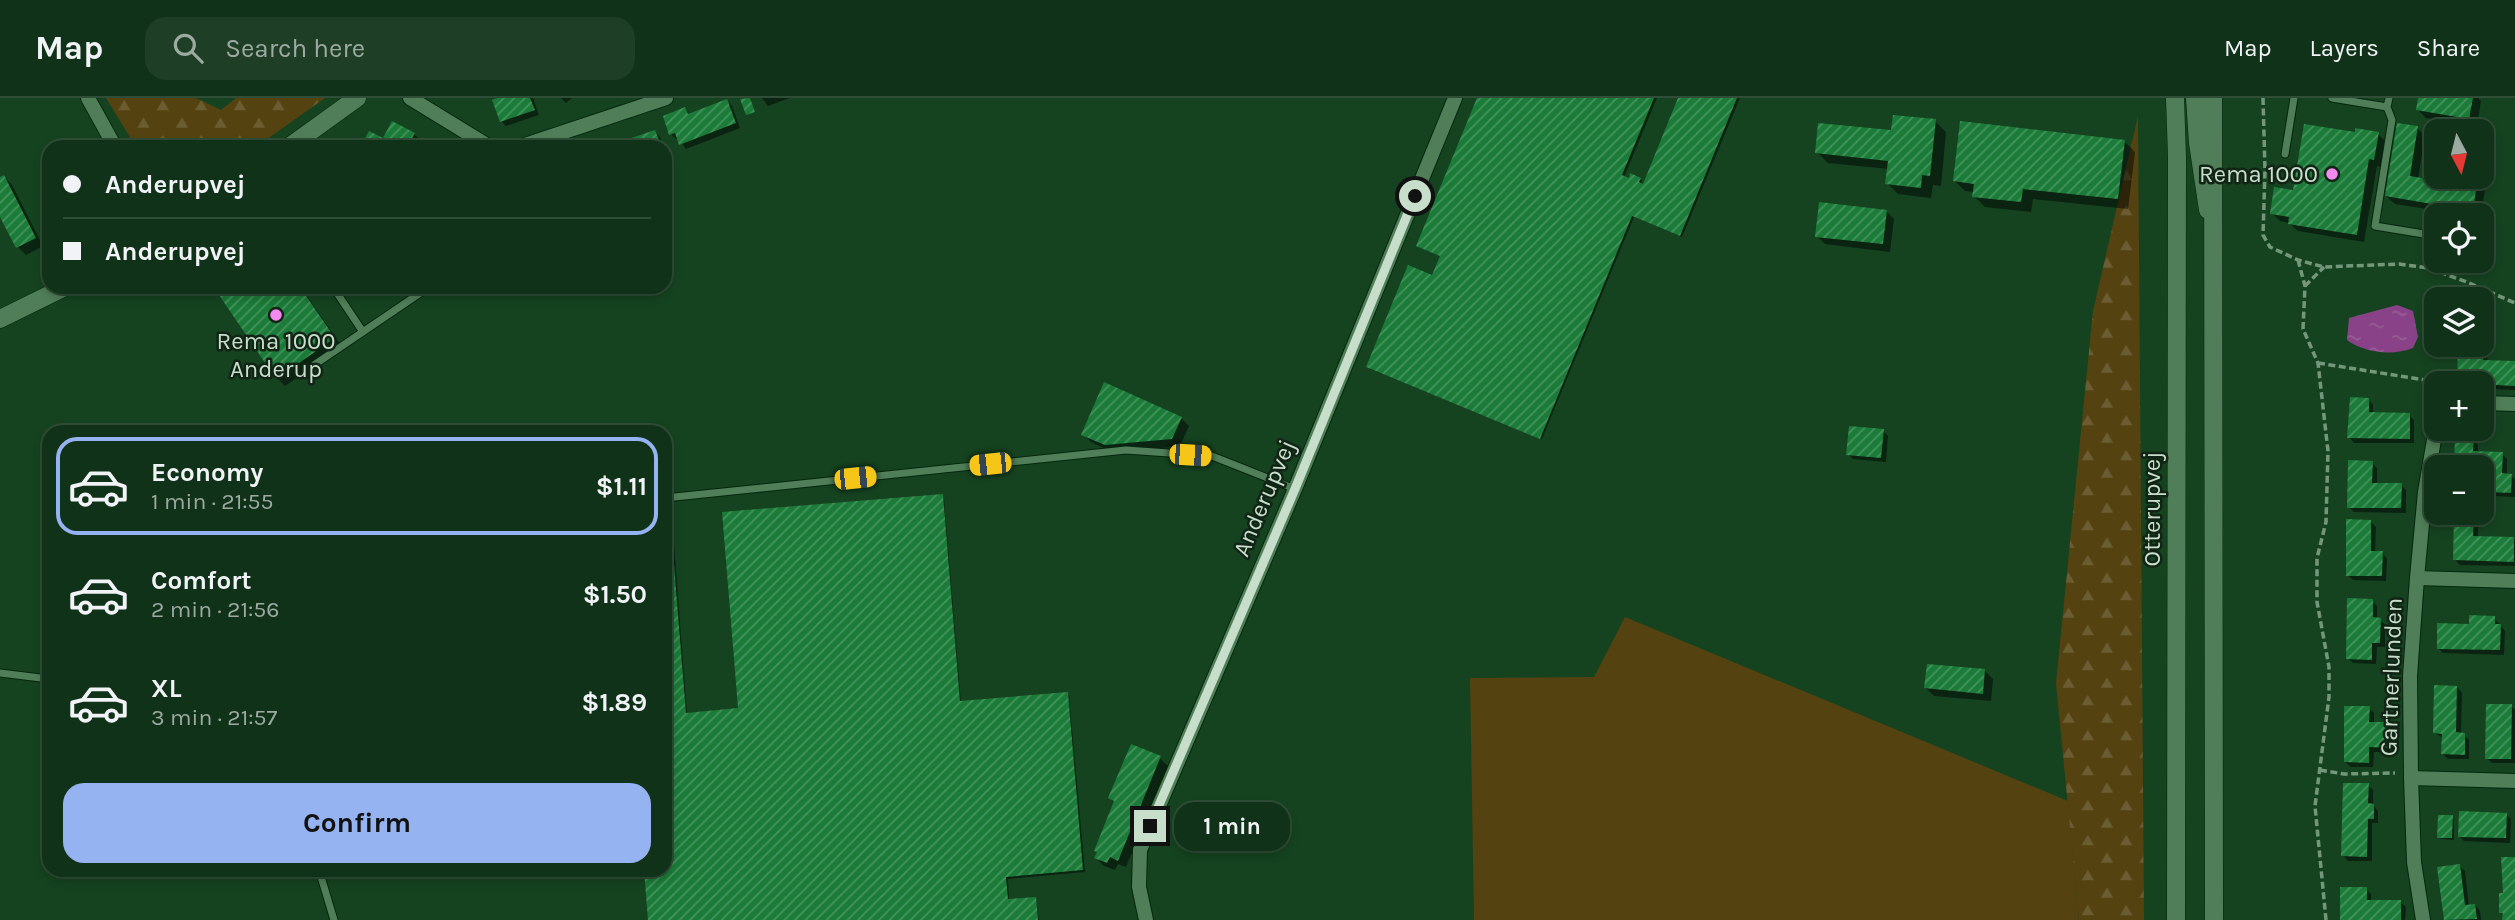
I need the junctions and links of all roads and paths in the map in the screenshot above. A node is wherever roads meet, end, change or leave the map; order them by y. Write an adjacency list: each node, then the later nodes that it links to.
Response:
1 (88, 98): 13 (street)
2 (357, 98): 14 (main road)
3 (410, 98): 15 (street)
4 (666, 98): 16 (street)
5 (1455, 98): 35 (street, Anderupvej)
6 (2175, 98): 47 (main road, Otterupvej)
7 (2195, 98): 19 (main road)
8 (2213, 98): 19 (main road)
9 (2263, 98): 20 (path)
10 (2294, 98): 17 (lane)
11 (2332, 98): 12 (lane)
12 (2388, 102): 18 (lane)
13 (110, 140)
14 (299, 140)
15 (479, 140)
16 (540, 140)
17 (2285, 154)
18 (2424, 234)
19 (2214, 248): 48 (main road)
20 (2298, 260): 21 (path); 22 (path)
21 (2324, 267): 22 (path); 26 (path)
22 (2305, 286): 29 (path)
23 (50, 294): 27 (main road)
24 (338, 294): 28 (lane)
25 (419, 294): 28 (lane)
26 (2515, 303)
27 (0, 318)
28 (363, 332): 30 (lane)
29 (2318, 363): 31 (path); 41 (path)
30 (314, 365)
31 (2424, 380)
32 (2494, 403): 33 (street)
33 (2515, 404)
34 (2434, 441): 37 (street, Gartnerlunden)
35 (1295, 489): 36 (lane); 46 (street, Anderupvej)
36 (672, 497)
37 (2417, 578): 38 (street, Gartnerlunden); 42 (street, Gartnerlunden)
38 (2515, 581)
39 (0, 673): 40 (lane)
40 (42, 678)
41 (2320, 770): 42 (path); 49 (path)
42 (2411, 776): 43 (street, Gartnerlunden); 50 (street, Gartnerlunden)
43 (2515, 781)
44 (321, 877): 45 (lane)
45 (334, 920)
46 (1146, 920)
47 (2176, 920)
48 (2214, 920)
49 (2326, 920)
50 (2423, 920)

